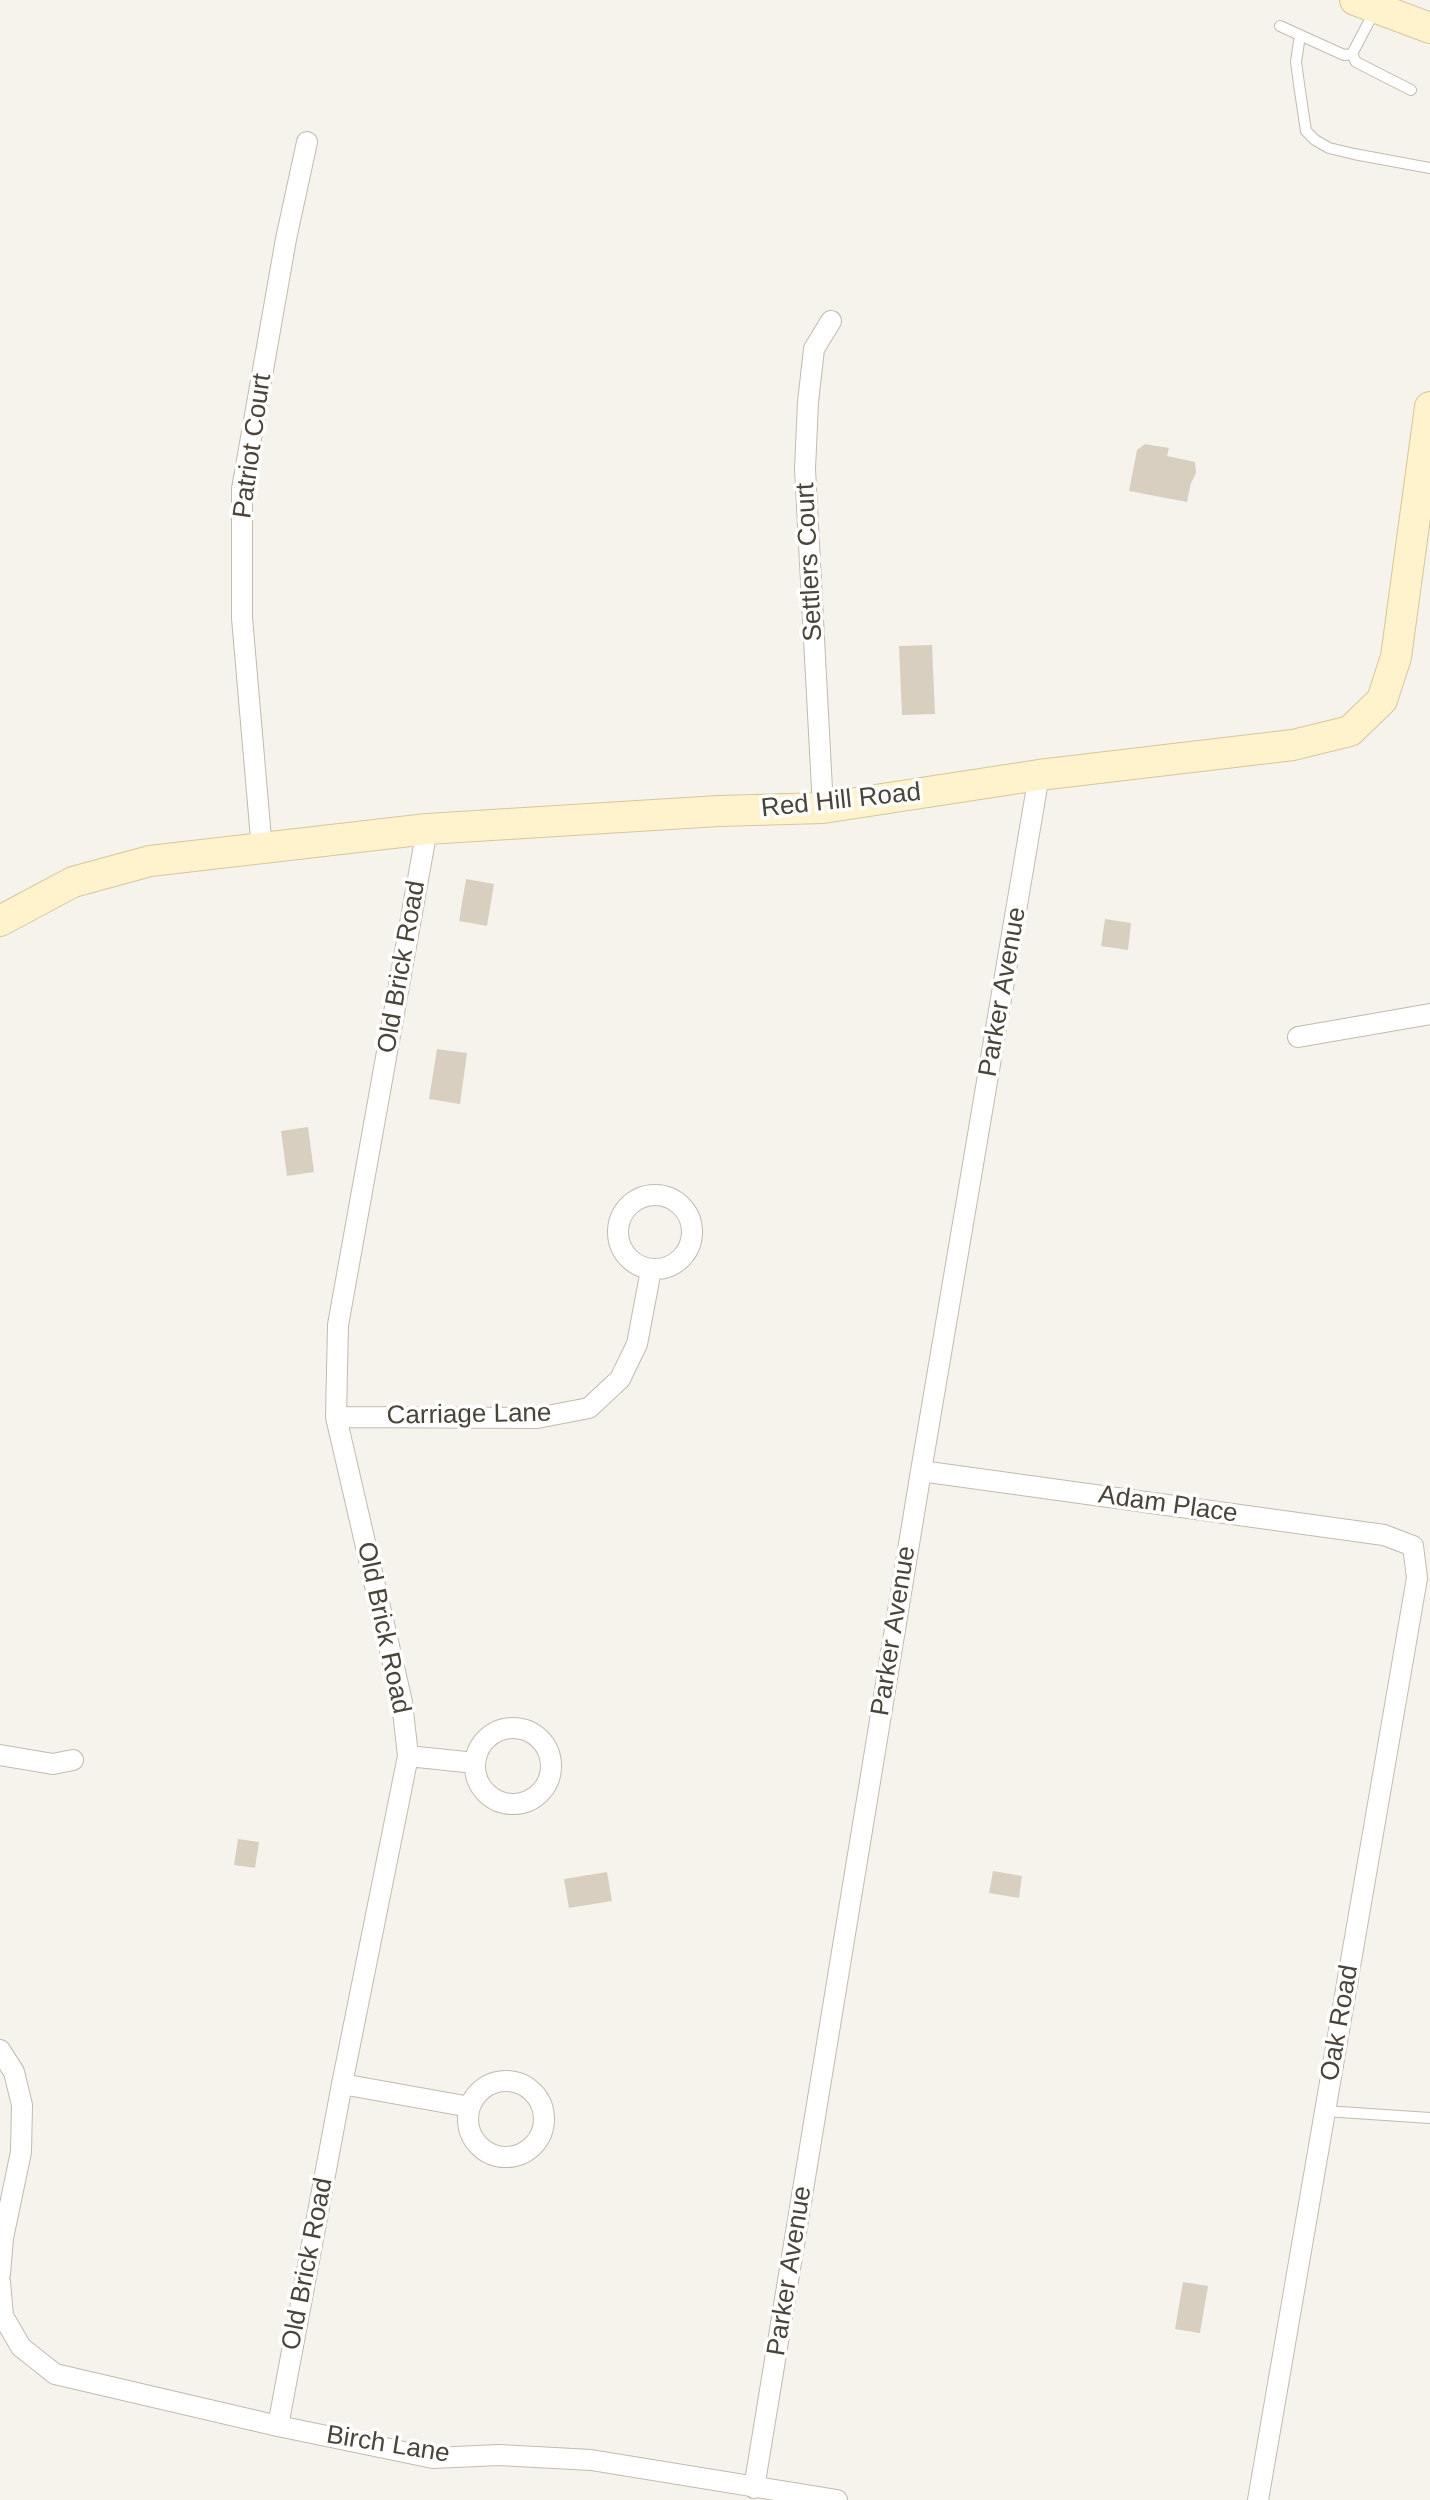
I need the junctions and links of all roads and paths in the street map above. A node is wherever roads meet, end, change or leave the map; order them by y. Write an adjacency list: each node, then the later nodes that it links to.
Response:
1 (1366, 4): 3 (street); 5 (lane)
2 (1280, 26): 4 (lane)
3 (1430, 28)
4 (1300, 35): 5 (lane); 8 (lane)
5 (1352, 54): 6 (lane)
6 (1411, 90)
7 (307, 142): 14 (street, Patriot Court)
8 (1430, 168)
9 (831, 321): 12 (street, Settlers Court)
10 (1430, 407): 11 (street, Red Hill Road)
11 (1039, 775): 12 (street, Red Hill Road); 20 (street, Parker Avenue)
12 (823, 808): 13 (street, Red Hill Road)
13 (427, 829): 14 (street, Red Hill Road); 19 (street, Old Brick Road)
14 (262, 850): 15 (street, Red Hill Road)
15 (0, 921)
16 (1430, 1014): 17 (street)
17 (1298, 1037)
18 (651, 1270): 19 (street, Carriage Lane)
19 (336, 1417): 23 (street, Old Brick Road)
20 (921, 1471): 21 (street, Adam Place); 34 (street, Parker Avenue)
21 (1413, 1546): 29 (street, Oak Road)
22 (0, 1755): 24 (street)
23 (408, 1756): 25 (street); 27 (street, Old Brick Road)
24 (73, 1760)
25 (475, 1763)
26 (0, 2050): 31 (street)
27 (342, 2084): 28 (street); 33 (street, Old Brick Road)
28 (470, 2107)
29 (1325, 2111): 30 (lane); 36 (street, Oak Road)
30 (1430, 2118)
31 (0, 2274)
32 (0, 2282): 33 (street, Birch Lane)
33 (278, 2426): 34 (street, Birch Lane)
34 (754, 2488): 35 (street, Birch Lane)
35 (837, 2500)
36 (1258, 2500)

